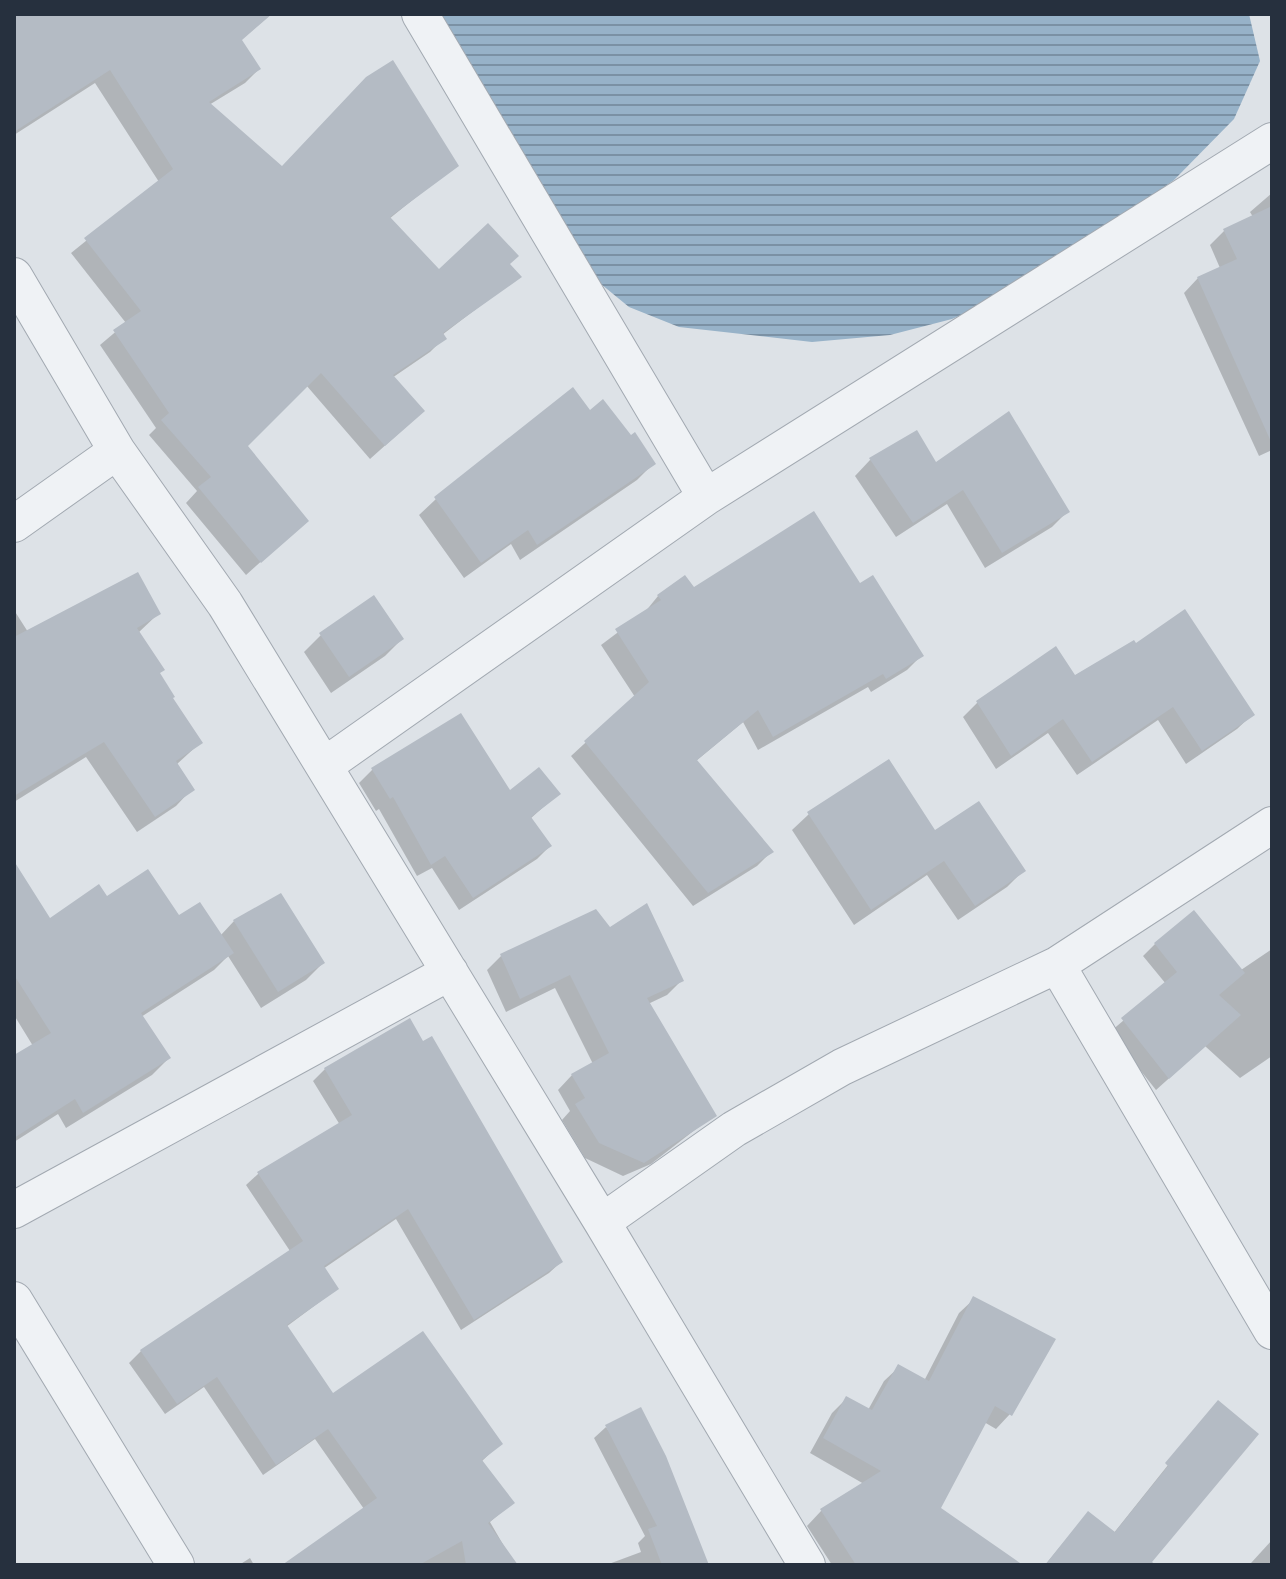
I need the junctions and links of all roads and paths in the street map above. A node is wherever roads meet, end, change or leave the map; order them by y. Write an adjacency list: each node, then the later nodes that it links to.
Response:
1 (420, 14): 5 (street)
2 (1272, 141): 5 (street)
3 (14, 276): 4 (street)
4 (117, 451): 6 (street); 7 (street)
5 (706, 497): 7 (street)
6 (14, 524)
7 (324, 766): 10 (street)
8 (1272, 825): 9 (street)
9 (1057, 965): 12 (street); 14 (street)
10 (450, 972): 11 (street); 12 (street)
11 (14, 1210)
12 (602, 1222): 16 (street)
13 (14, 1300): 15 (street)
14 (1272, 1331)
15 (176, 1565)
16 (807, 1565)

